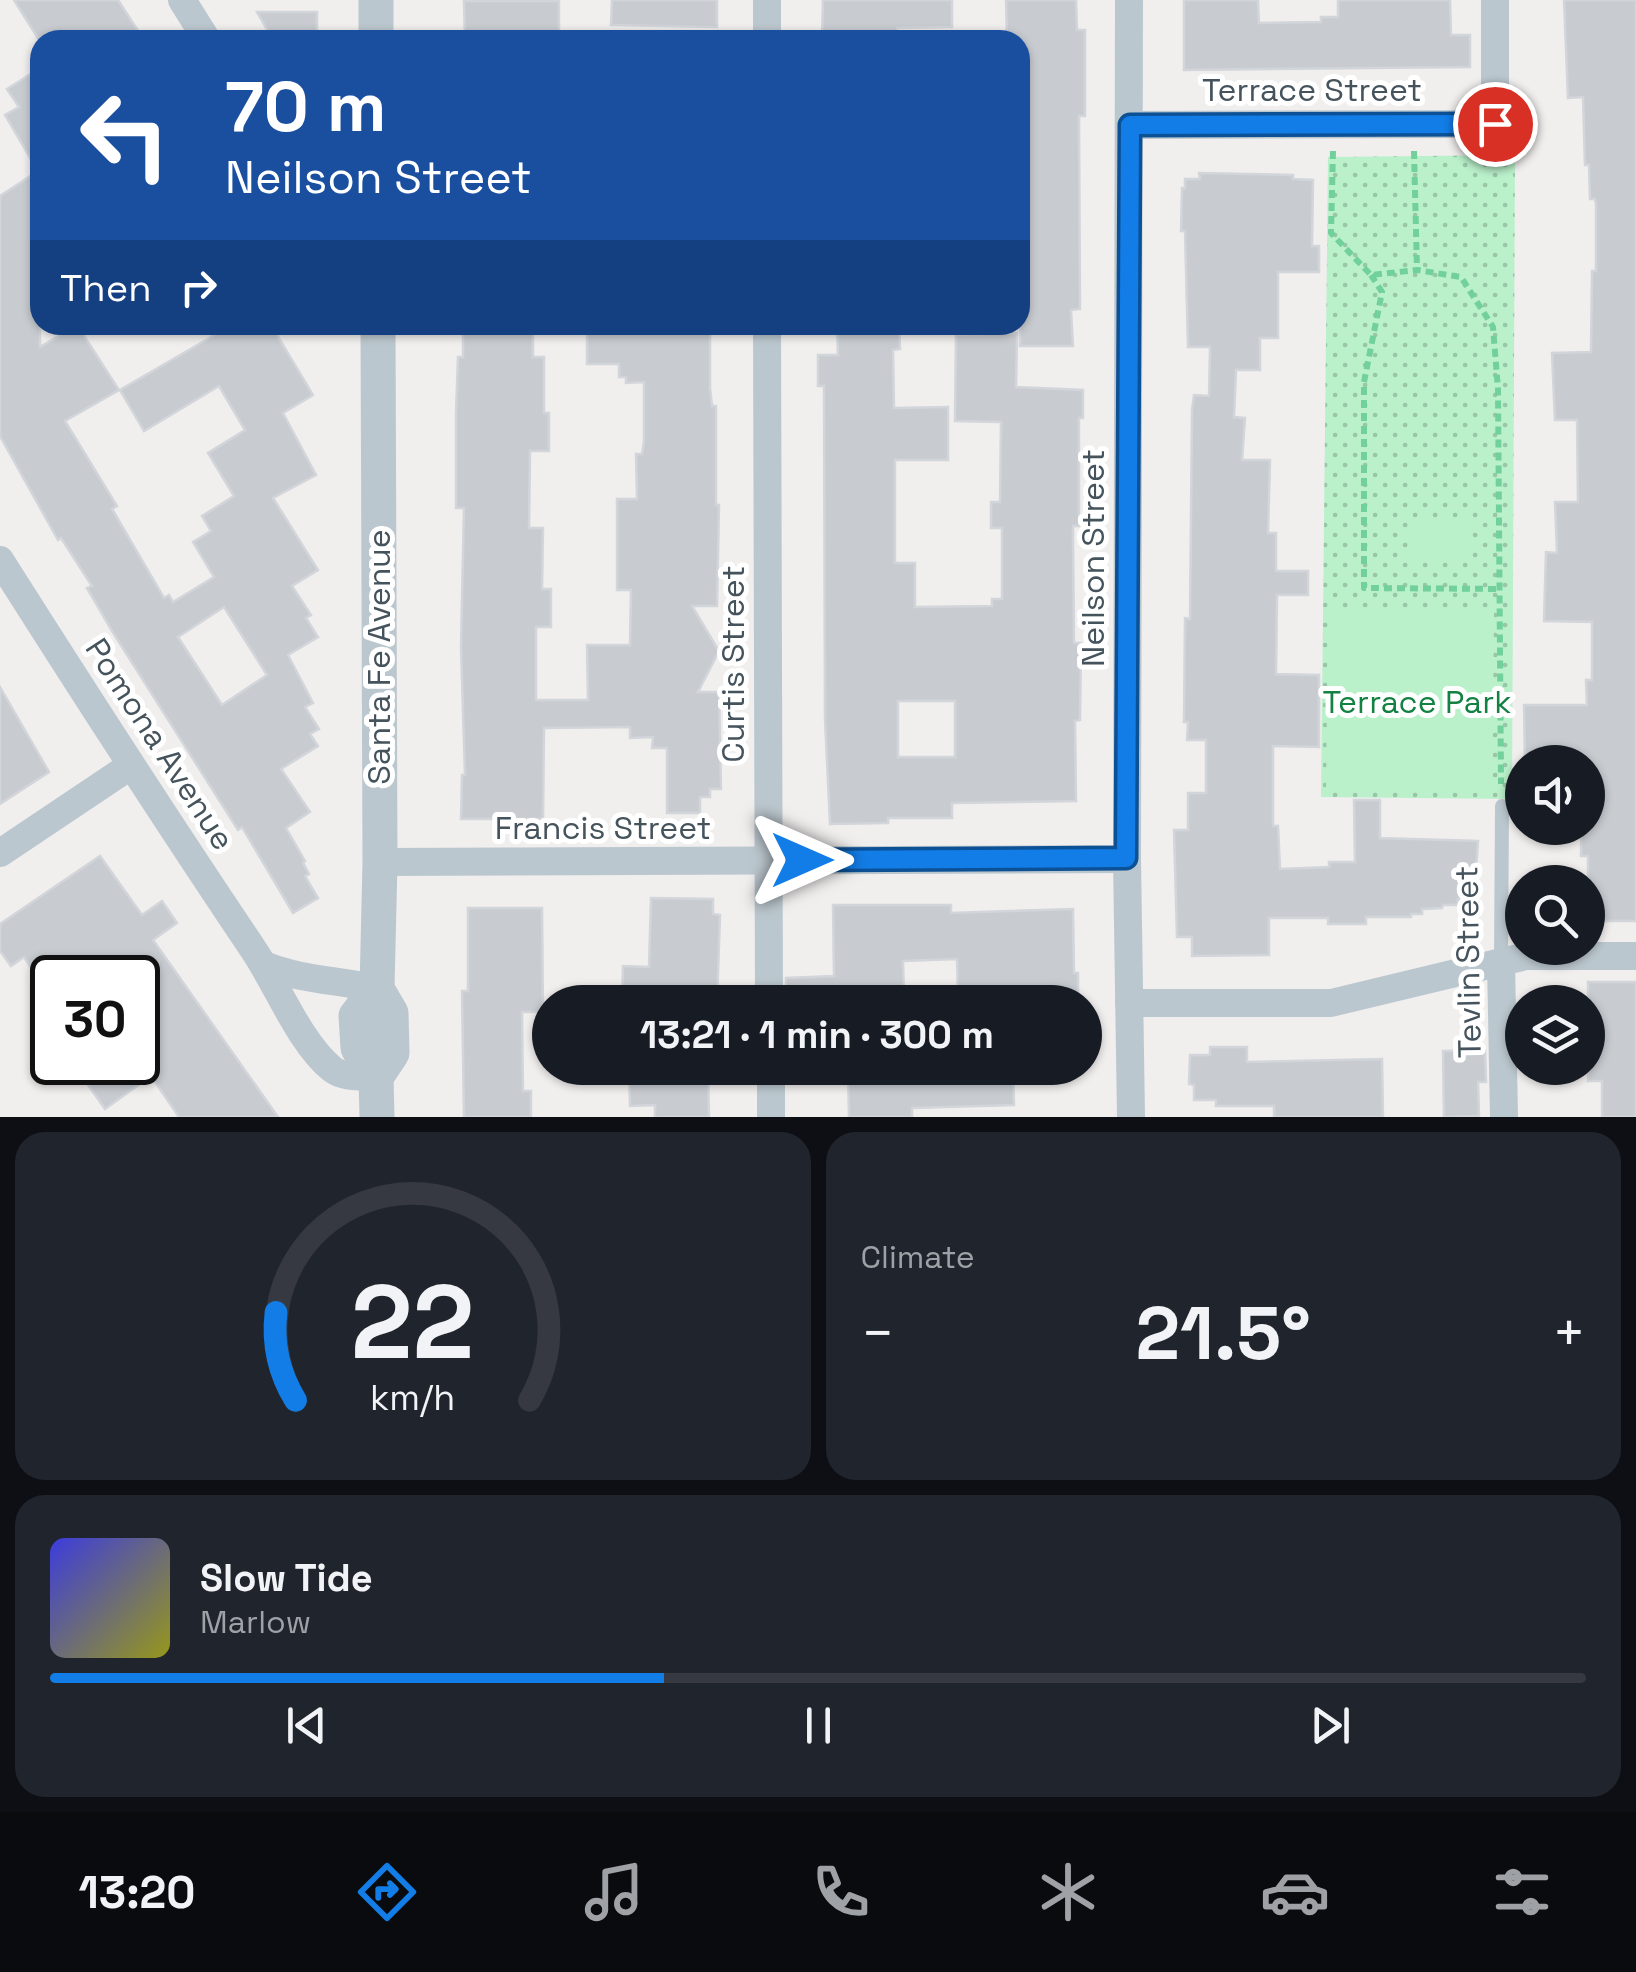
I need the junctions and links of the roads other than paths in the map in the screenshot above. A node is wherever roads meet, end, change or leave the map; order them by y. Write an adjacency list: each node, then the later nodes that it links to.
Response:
1 (182, 0): 6 (street)
2 (376, 0): 7 (street)
3 (767, 0): 8 (street)
4 (1129, 0): 9 (street, Neilson Street)
5 (1495, 0): 9 (street, Terrace Street)
6 (200, 30)
7 (376, 30)
8 (767, 30)
9 (1130, 125): 16 (street, Neilson Street)
10 (378, 335): 17 (street, Santa Fe Avenue)
11 (767, 335): 18 (street, Curtis Street)
12 (0, 560): 13 (street, Pomona Avenue)
13 (130, 766): 15 (street); 21 (street, Pomona Avenue)
14 (1502, 806): 20 (lane, Tevlin Street)
15 (0, 853)
16 (1126, 858): 18 (street, Francis Street); 24 (street, Neilson Street)
17 (380, 862): 18 (street, Francis Street); 23 (street, Santa Fe Avenue)
18 (768, 862): 22 (street, Curtis Street)
19 (1636, 956): 20 (street)
20 (1501, 962): 24 (street); 30 (street, Tevlin Street)
21 (264, 965): 23 (street); 25 (street, Pomona Avenue)
22 (770, 985)
23 (377, 989): 25 (street, Santa Fe Avenue)
24 (1129, 1002): 29 (street, Neilson Street)
25 (376, 1077): 27 (street, Santa Fe Avenue)
26 (770, 1085): 28 (street)
27 (377, 1117)
28 (771, 1117)
29 (1130, 1117)
30 (1504, 1117)

